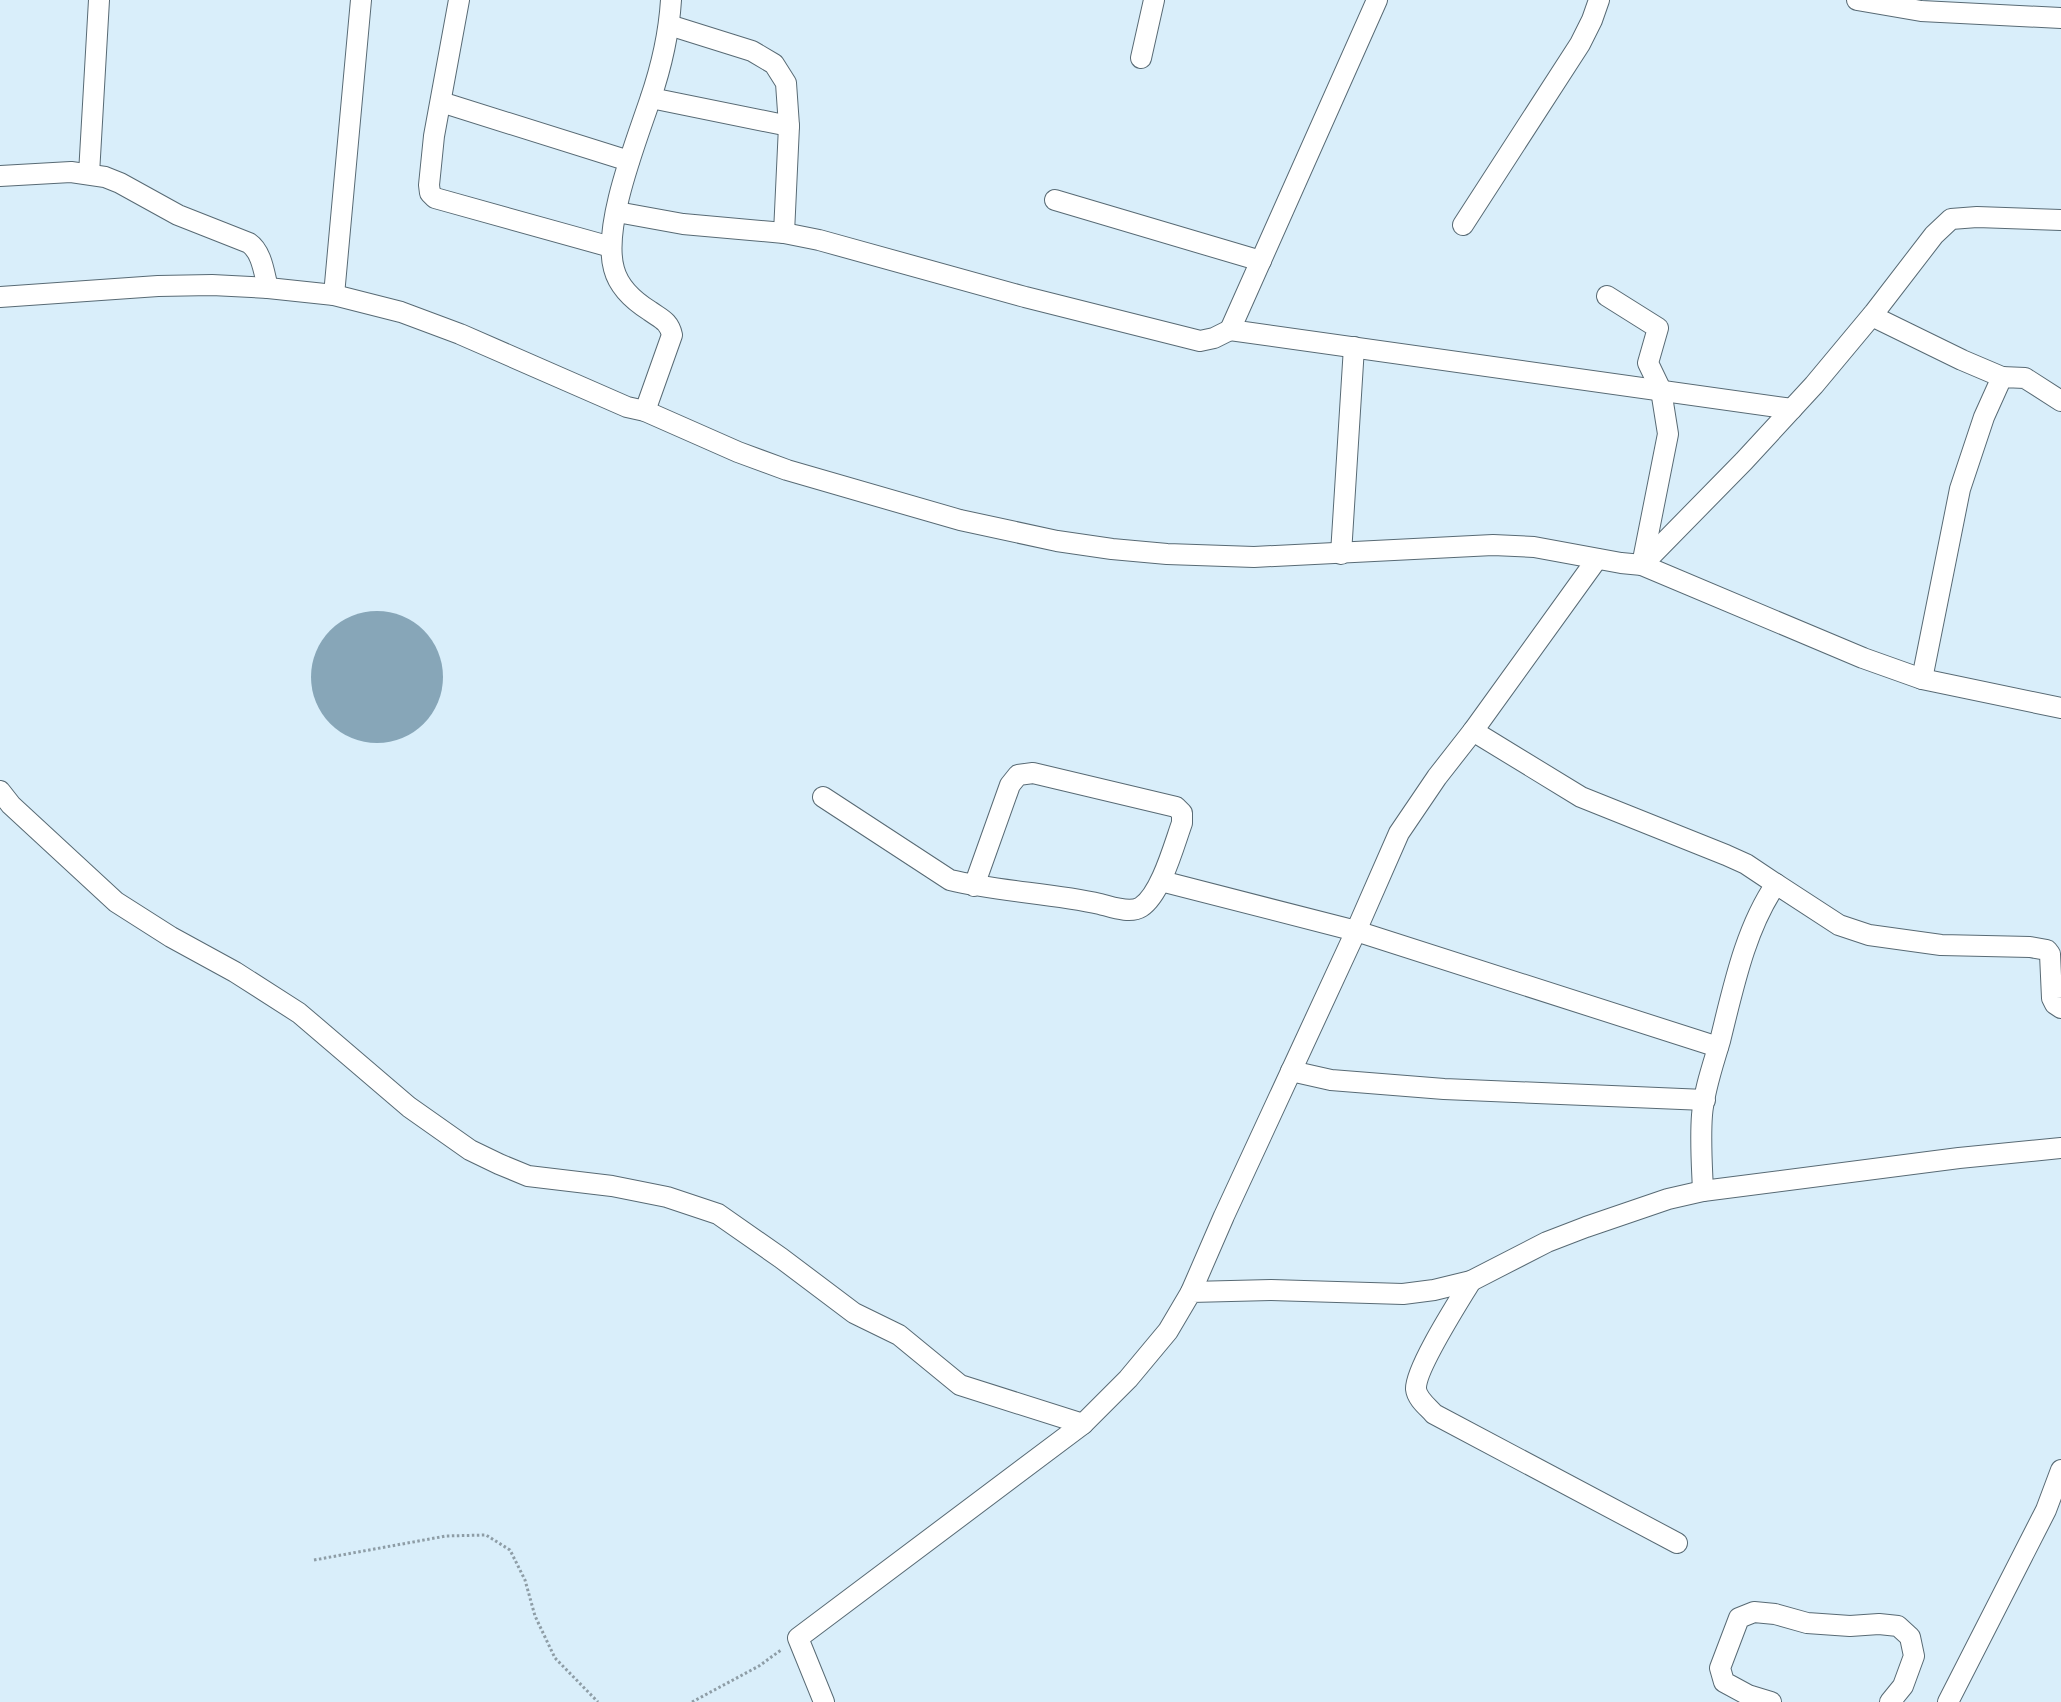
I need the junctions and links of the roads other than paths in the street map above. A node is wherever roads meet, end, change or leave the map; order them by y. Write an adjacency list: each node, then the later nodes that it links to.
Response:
1 (99, 0): 17 (street)
2 (361, 0): 27 (street)
3 (459, 0): 14 (street)
4 (671, 0): 11 (street)
5 (1154, 0): 12 (street)
6 (1376, 0): 25 (street)
7 (1599, 0): 22 (street)
8 (1857, 0): 9 (street)
9 (1964, 7): 10 (street)
10 (2061, 18)
11 (669, 25): 13 (street); 15 (street)
12 (1141, 58)
13 (651, 98): 15 (street); 16 (street)
14 (441, 102): 16 (street); 24 (street)
15 (789, 126): 23 (street)
16 (629, 161): 20 (street)
17 (89, 174): 18 (street); 26 (street)
18 (0, 176)
19 (1055, 200): 25 (street)
20 (617, 212): 23 (street); 24 (street)
21 (2061, 220): 30 (street)
22 (1463, 225)
23 (784, 233): 31 (street)
24 (611, 247): 37 (street)
25 (1261, 261): 31 (street)
26 (268, 288): 27 (street); 28 (street)
27 (334, 295): 37 (street)
28 (0, 296)
29 (1607, 296): 34 (street)
30 (1872, 316): 33 (street); 36 (street)
31 (1230, 330): 32 (street)
32 (1354, 347): 34 (street); 38 (street)
33 (2002, 377): 35 (street); 41 (street)
34 (1661, 390): 36 (street); 40 (street)
35 (2061, 401)
36 (1792, 409): 40 (street)
37 (645, 411): 38 (street)
38 (1341, 554): 39 (street)
39 (1597, 559): 40 (street); 43 (street)
40 (1642, 565): 41 (street)
41 (1922, 679): 42 (street)
42 (2061, 708)
43 (1473, 731): 47 (street); 49 (street)
44 (0, 792): 58 (street)
45 (824, 797): 48 (street)
46 (1161, 880): 48 (street); 48 (street); 49 (street)
47 (1776, 884): 50 (street); 51 (street)
48 (974, 886)
49 (1356, 931): 51 (street); 52 (street)
50 (2061, 1008)
51 (1718, 1048): 53 (street)
52 (1291, 1070): 53 (street); 57 (street)
53 (1705, 1100): 55 (street)
54 (2061, 1148): 55 (street)
55 (1703, 1191): 56 (street)
56 (1471, 1281): 57 (street); 60 (street)
57 (1192, 1292): 58 (street)
58 (1083, 1424): 61 (street)
59 (2061, 1470): 64 (street)
60 (1677, 1543)
61 (824, 1702)
62 (1771, 1702): 63 (street)
63 (1890, 1702)
64 (1948, 1702)

